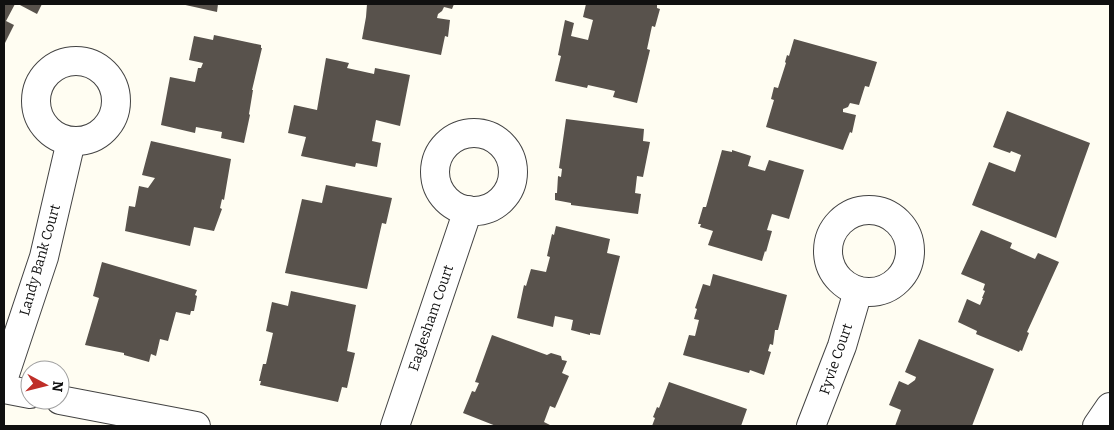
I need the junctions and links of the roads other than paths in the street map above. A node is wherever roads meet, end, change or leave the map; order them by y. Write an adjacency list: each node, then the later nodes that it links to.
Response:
1 (71, 141): 4 (street, Landy Bank Court)
2 (468, 210): 10 (street, Eaglesham Court)
3 (858, 291): 11 (street, Fyvie Court)
4 (4, 377)
5 (4, 389): 6 (street)
6 (20, 392)
7 (70, 402): 9 (street)
8 (1110, 406): 12 (street)
9 (196, 426)
10 (395, 426)
11 (811, 426)
12 (1097, 426)

